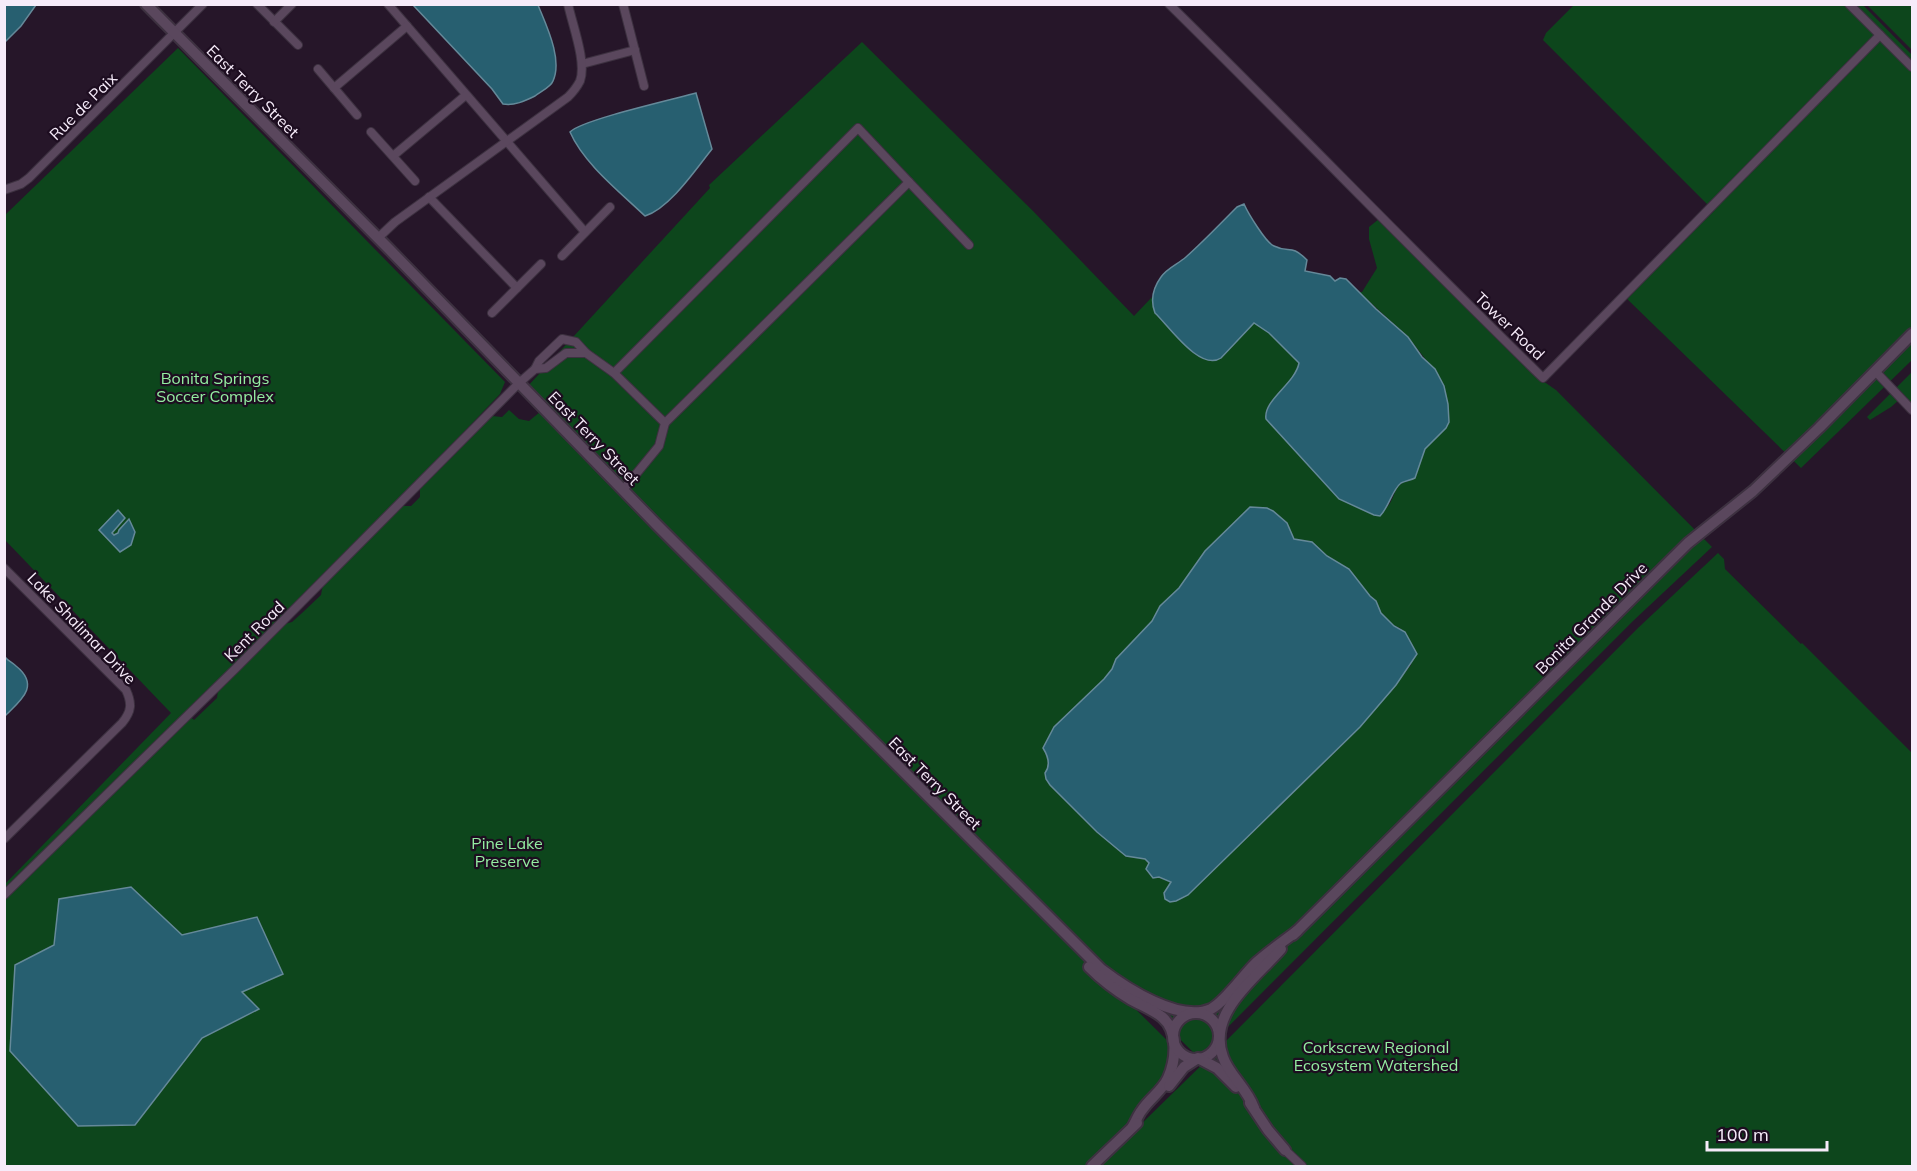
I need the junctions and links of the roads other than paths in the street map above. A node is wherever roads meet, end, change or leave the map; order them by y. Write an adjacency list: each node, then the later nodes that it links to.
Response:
1 (146, 4): 12 (street, East Terry Street)
2 (203, 4): 12 (street, Rue de Paix)
3 (257, 4): 10 (street)
4 (292, 4): 10 (street)
5 (388, 4): 11 (street)
6 (568, 4): 16 (street)
7 (623, 4): 15 (street)
8 (1169, 4): 13 (street, Tower Road)
9 (1849, 4): 13 (street)
10 (274, 22): 14 (street)
11 (407, 26): 20 (street); 21 (street)
12 (175, 33): 28 (street, Rue de Paix); 32 (street, East Terry Street)
13 (1880, 35): 17 (street)
14 (298, 45)
15 (635, 50): 16 (street); 19 (street)
16 (582, 64): 24 (street)
17 (1912, 68)
18 (318, 69): 20 (street)
19 (644, 86)
20 (334, 88): 22 (street)
21 (466, 94): 24 (street); 25 (street)
22 (357, 115)
23 (371, 132): 25 (street)
24 (506, 142): 29 (street); 31 (street)
25 (393, 156): 26 (street)
26 (415, 181)
27 (909, 182): 33 (street); 44 (street); 47 (street)
28 (4, 190)
29 (429, 197): 32 (street); 36 (street)
30 (610, 207): 31 (street)
31 (585, 232): 34 (street)
32 (378, 238): 45 (street, East Terry Street)
33 (969, 245)
34 (562, 256)
35 (541, 264): 36 (street)
36 (517, 288): 37 (street)
37 (492, 313)
38 (1912, 334): 43 (street, Bonita Grande Drive)
39 (573, 341): 40 (street); 41 (street); 42 (street)
40 (586, 353): 41 (street); 44 (street)
41 (573, 354): 42 (street)
42 (536, 369): 45 (street, Kent Road)
43 (1875, 372): 46 (street); 53 (street, Bonita Grande Drive)
44 (614, 373): 47 (street)
45 (519, 383): 48 (street, East Terry Street); 52 (street, Kent Road)
46 (1912, 411)
47 (666, 423): 48 (street)
48 (623, 490): 51 (street, East Terry Street)
49 (4, 568): 50 (street, Lake Shalimar Drive)
50 (4, 838)
51 (1022, 890): 54 (street, East Terry Street); 55 (street, East Terry Street)
52 (4, 895)
53 (1297, 931): 54 (street, Bonita Grande Drive); 56 (street, Bonita Grande Drive)
54 (1196, 1013): 55 (street); 56 (street)
55 (1174, 1039): 57 (street); 59 (street)
56 (1219, 1041): 57 (street); 58 (street)
57 (1198, 1058): 58 (street); 59 (street)
58 (1254, 1108): 60 (street)
59 (1136, 1123): 61 (street)
60 (1286, 1150): 62 (street)
61 (1092, 1167)
62 (1302, 1167)

